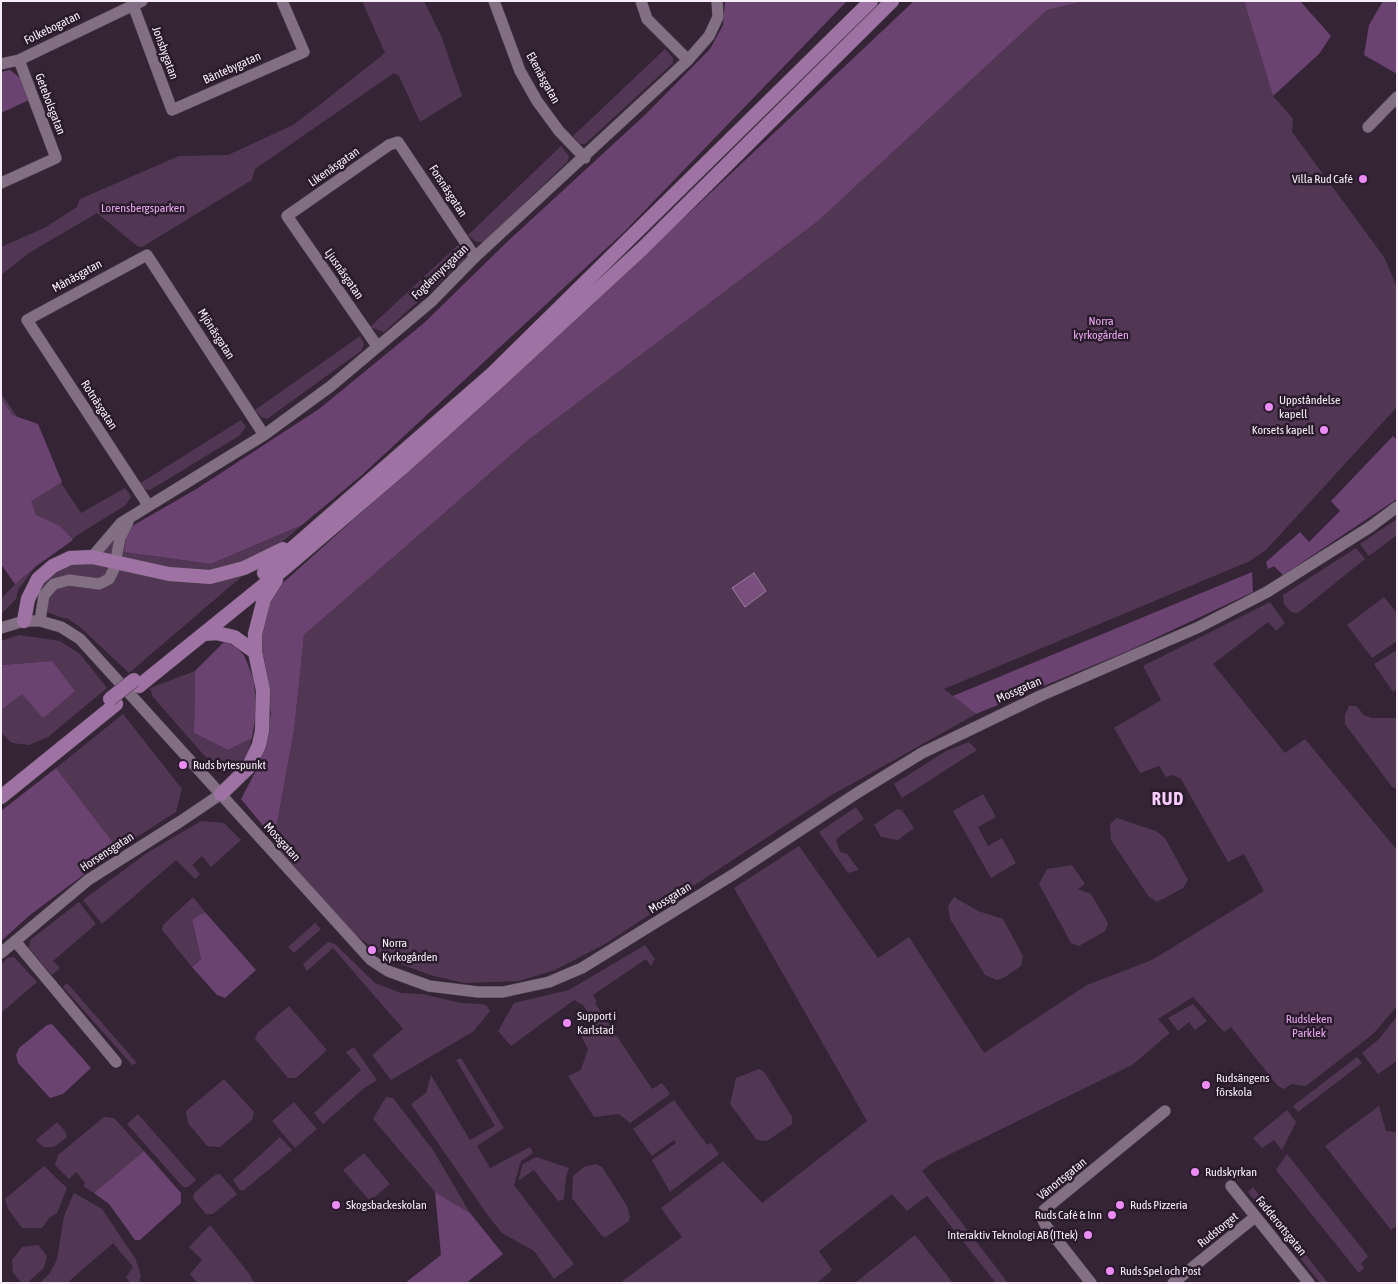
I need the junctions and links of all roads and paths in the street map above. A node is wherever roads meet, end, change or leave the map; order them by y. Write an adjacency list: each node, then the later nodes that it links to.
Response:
1 (282, 1): 12 (street, Bäntebygatan)
2 (494, 1): 15 (street, Ekenäsgatan)
3 (642, 1): 9 (street)
4 (717, 1): 9 (street, Fogdemyrsgatan)
5 (871, 1): 26 (main road)
6 (892, 1): 29 (main road)
7 (138, 3): 8 (street, Folkebogatan); 12 (street, Jonsbygatan)
8 (19, 60): 10 (street, Folkebogatan); 16 (street, Getebolsgatan)
9 (688, 60): 15 (street, Fogdemyrsgatan)
10 (1, 64)
11 (1397, 97): 13 (street)
12 (172, 110)
13 (1368, 127)
14 (398, 142): 17 (street, Likenäsgatan); 19 (street, Forsnäsgatan)
15 (585, 158): 19 (street, Fogdemyrsgatan)
16 (1, 183)
17 (287, 216): 21 (street, Ljusnäsgatan)
18 (141, 256): 20 (street, Månäsgatan); 22 (street, Mjönäsgatan)
19 (475, 257): 21 (street, Fogdemyrsgatan)
20 (27, 320): 23 (street, Rotnäsgatan)
21 (377, 346): 22 (street, Fogdemyrsgatan)
22 (264, 435): 23 (street, Fogdemyrsgatan)
23 (148, 505): 25 (street, Fogdemyrsgatan)
24 (1397, 507): 38 (street, Mossgatan)
25 (134, 514): 27 (street, Fogdemyrsgatan); 28 (street, Fogdemyrsgatan)
26 (310, 533): 28 (main road); 35 (main road)
27 (92, 558): 28 (main road); 30 (main road)
28 (116, 562): 31 (street, Fogdemyrsgatan)
29 (285, 568): 33 (main road); 34 (main road)
30 (24, 621): 31 (street, Mossgatan); 32 (street)
31 (40, 621): 38 (street, Mossgatan)
32 (1, 628)
33 (204, 634): 34 (main road); 35 (main road)
34 (255, 652): 38 (main road)
35 (136, 683): 36 (main road)
36 (113, 702): 37 (main road); 39 (main road)
37 (1, 784)
38 (221, 794): 40 (street, Horsensgatan)
39 (1, 797)
40 (15, 941): 41 (street, Horsensgatan); 42 (street)
41 (1, 953)
42 (116, 1062)
43 (1165, 1111): 46 (street, Vänortsgatan)
44 (1231, 1186): 45 (street, Fadderortsgatan)
45 (1256, 1217): 47 (street, Rudstorget); 48 (street, Fadderortsgatan)
46 (1091, 1283)
47 (1173, 1283)
48 (1309, 1283)

